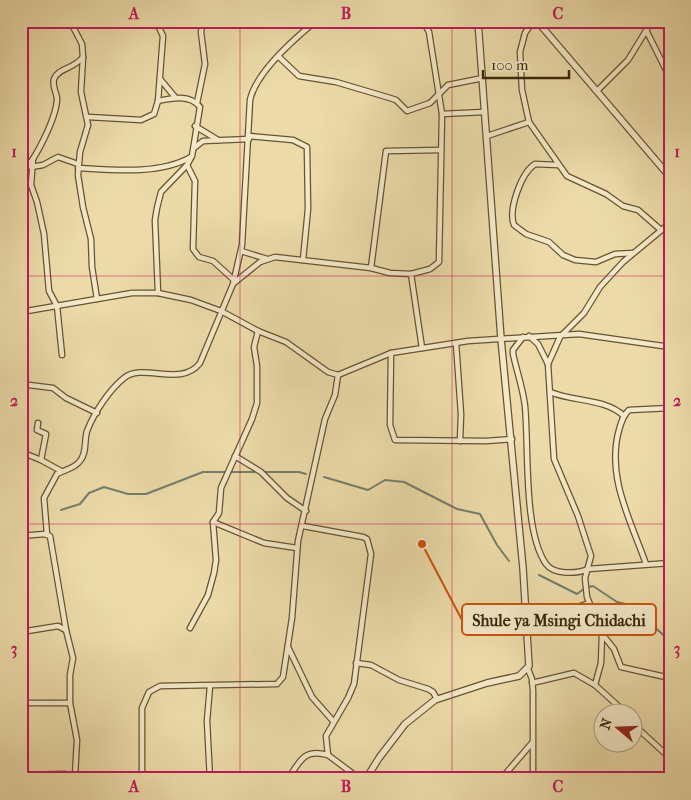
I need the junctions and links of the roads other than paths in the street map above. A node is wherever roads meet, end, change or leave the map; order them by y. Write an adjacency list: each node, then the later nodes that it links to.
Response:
1 (70, 21): 12 (street)
2 (156, 21): 18 (street)
3 (203, 21): 23 (street)
4 (316, 21): 13 (street)
5 (423, 21): 20 (street)
6 (478, 21): 16 (street)
7 (533, 21): 27 (street)
8 (537, 21): 19 (street)
9 (653, 21): 10 (street); 11 (street)
10 (670, 29)
11 (647, 32): 17 (street); 19 (street)
12 (83, 57): 14 (street); 15 (street)
13 (279, 57): 20 (street); 30 (street)
14 (70, 68): 15 (street); 35 (street)
15 (81, 75): 26 (street)
16 (483, 78): 20 (street); 24 (street)
17 (670, 78)
18 (160, 79): 21 (street); 22 (street)
19 (597, 91): 41 (street)
20 (440, 96): 25 (street)
21 (175, 97): 22 (street); 23 (street)
22 (158, 100): 26 (street)
23 (197, 103): 28 (street)
24 (484, 112): 25 (street); 29 (street)
25 (442, 114): 33 (street)
26 (88, 117): 38 (street)
27 (529, 122): 29 (street); 37 (street)
28 (195, 126): 31 (street); 32 (street)
29 (487, 136): 60 (street)
30 (249, 138): 31 (street); 44 (street); 47 (street)
31 (219, 140): 32 (street)
32 (194, 148): 34 (street)
33 (441, 150): 48 (street); 49 (street)
34 (192, 156): 36 (street); 38 (street)
35 (33, 159): 39 (street); 40 (street)
36 (187, 165): 50 (street); 51 (street)
37 (558, 165): 43 (street); 45 (street)
38 (78, 166): 39 (street); 52 (street)
39 (31, 167): 53 (street)
40 (21, 174)
41 (670, 177)
42 (670, 223): 43 (street)
43 (660, 230): 45 (street)
44 (241, 252): 46 (street); 50 (street)
45 (633, 253): 57 (street)
46 (267, 259): 47 (street); 50 (street)
47 (303, 260): 48 (street)
48 (371, 268): 49 (street)
49 (412, 274): 63 (street)
50 (234, 282): 54 (street)
51 (158, 293): 52 (street); 54 (street)
52 (97, 298): 53 (street)
53 (57, 306): 55 (street); 65 (street)
54 (221, 311): 56 (street); 71 (street)
55 (21, 312)
56 (258, 331): 67 (street); 77 (street)
57 (563, 334): 58 (street); 62 (street); 66 (street)
58 (529, 336): 59 (street); 66 (street)
59 (523, 337): 60 (street); 88 (street)
60 (501, 338): 61 (street); 74 (street)
61 (456, 343): 63 (street); 75 (street)
62 (670, 347)
63 (422, 348): 64 (street)
64 (391, 353): 67 (street); 75 (street)
65 (62, 355)
66 (548, 364): 69 (street)
67 (338, 374): 80 (street)
68 (21, 384): 71 (street)
69 (550, 392): 72 (street); 88 (street)
70 (670, 408): 72 (street)
71 (97, 413): 79 (street)
72 (624, 416): 87 (street)
73 (38, 423): 78 (street)
74 (512, 439): 75 (street); 97 (street)
75 (460, 441)
76 (21, 452): 78 (street)
77 (235, 456): 80 (street); 81 (street)
78 (42, 460): 79 (street)
79 (61, 471): 83 (street)
80 (306, 511): 82 (street)
81 (213, 522): 85 (street); 91 (street)
82 (303, 526): 85 (street); 96 (street)
83 (47, 534): 84 (street); 92 (street)
84 (21, 536)
85 (298, 548): 95 (street)
86 (670, 563): 87 (street)
87 (646, 564): 88 (street)
88 (588, 570): 89 (street)
89 (589, 603): 90 (street); 94 (street)
90 (541, 620)
91 (190, 628)
92 (66, 630): 93 (street); 105 (street)
93 (21, 632)
94 (602, 634): 98 (street); 100 (street)
95 (288, 647): 101 (street); 106 (street)
96 (356, 663): 102 (street); 106 (street)
97 (528, 669): 99 (street); 102 (street)
98 (670, 678)
99 (532, 683): 100 (street); 108 (street)
100 (594, 685): 103 (street)
101 (210, 686): 115 (street); 116 (street)
102 (437, 699): 113 (street)
103 (614, 702)
104 (21, 703): 105 (street)
105 (70, 703): 112 (street)
106 (333, 721): 109 (street)
107 (644, 735): 110 (street)
108 (532, 743): 120 (street); 121 (street)
109 (328, 755): 117 (street); 118 (street)
110 (670, 758)
111 (21, 775): 112 (street)
112 (75, 776): 114 (street)
113 (368, 777): 119 (street)
114 (84, 779)
115 (142, 779)
116 (210, 779)
117 (288, 779)
118 (360, 779)
119 (386, 779)
120 (501, 779)
121 (533, 779)

